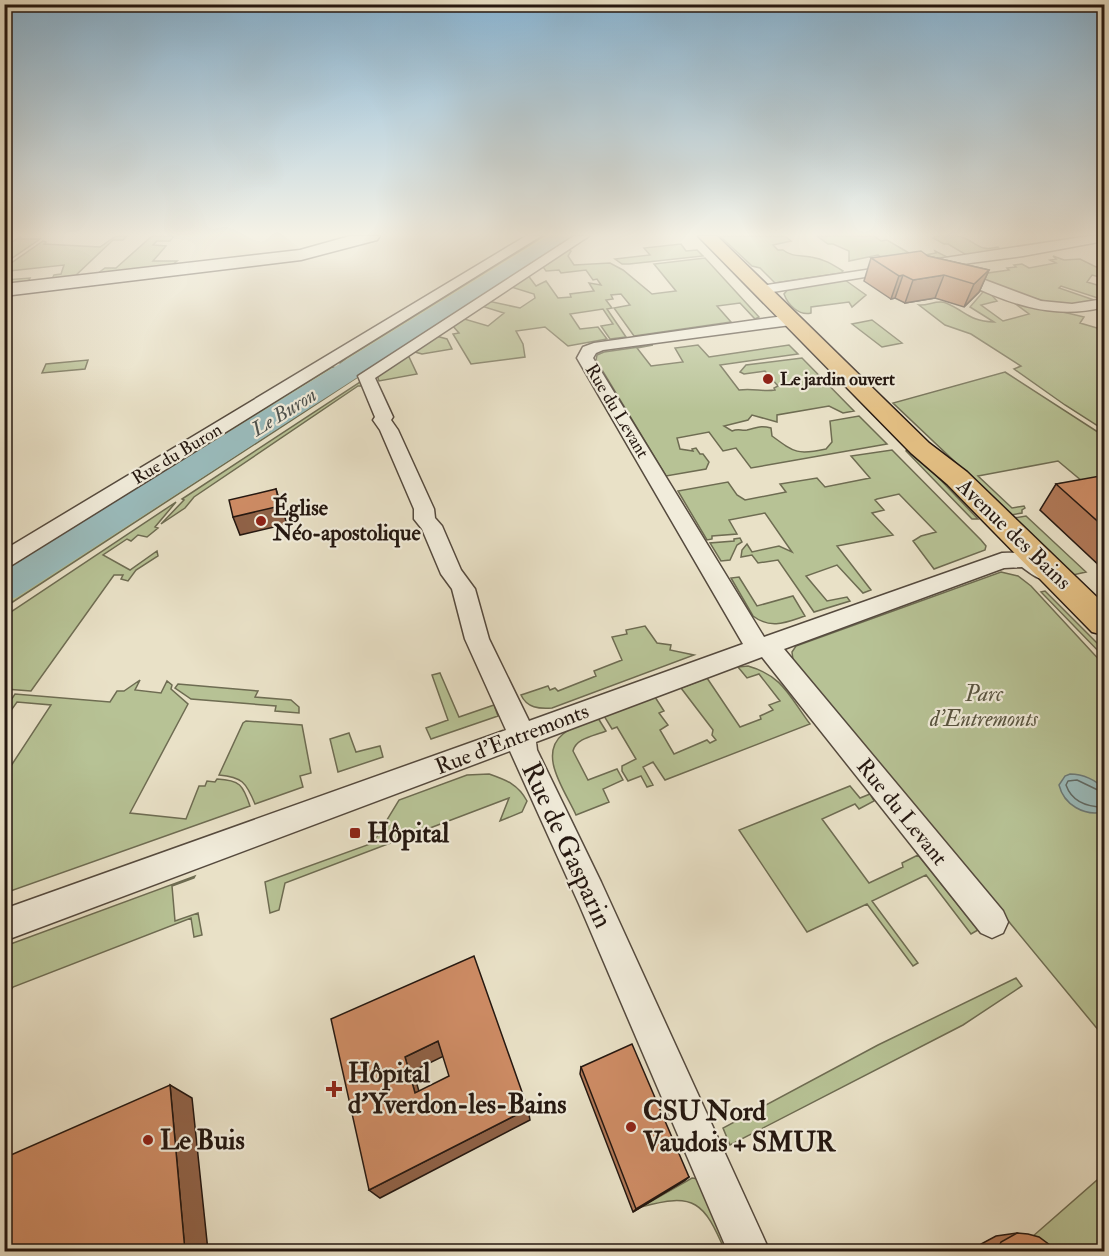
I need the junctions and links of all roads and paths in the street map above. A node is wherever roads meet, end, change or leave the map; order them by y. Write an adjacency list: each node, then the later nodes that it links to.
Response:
1 (439, 295): 9 (street, Rue du Buron)
2 (492, 295): 14 (street, Rue de Gasparin)
3 (766, 295): 6 (main road, Avenue des Bains)
4 (1013, 295): 5 (street)
5 (1104, 303)
6 (791, 320): 7 (main road, Avenue des Bains); 13 (street, Rue du Levant)
7 (920, 448): 8 (main road, Avenue des Bains); 10 (main road, Avenue des Bains)
8 (1021, 558): 11 (street, Avenue des Bains); 12 (main road, Avenue des Bains); 13 (street, Rue d'Entremonts)
9 (4, 560)
10 (1104, 623)
11 (1104, 633)
12 (1104, 643)
13 (762, 647): 14 (street, Rue d'Entremonts); 15 (street, Rue du Levant)
14 (522, 735): 16 (street, Rue d'Entremonts); 17 (street, Rue de Gasparin)
15 (992, 922)
16 (4, 926)
17 (749, 1251)

